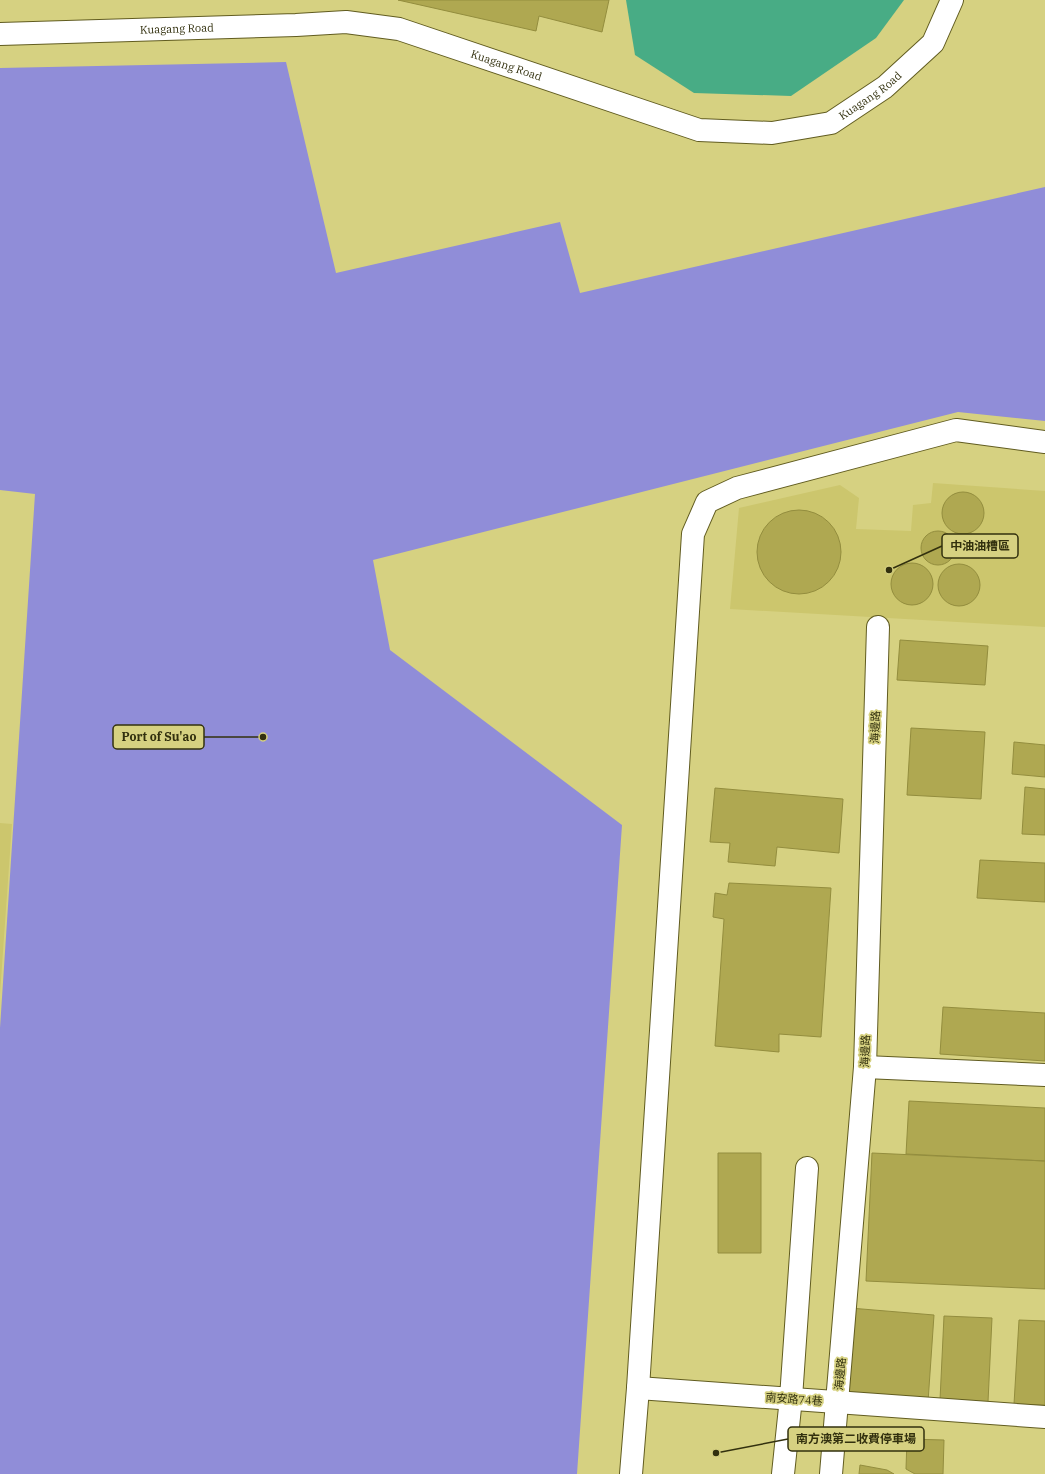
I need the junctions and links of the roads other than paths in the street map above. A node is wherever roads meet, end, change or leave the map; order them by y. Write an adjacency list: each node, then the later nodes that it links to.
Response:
1 (952, 0): 2 (street, Kuagang Road)
2 (0, 34)
3 (1045, 442): 8 (street)
4 (878, 627): 5 (street, 海邊路)
5 (865, 1067): 6 (street); 10 (street, 海邊路)
6 (1045, 1074)
7 (807, 1168): 9 (street)
8 (638, 1388): 9 (street, 南安路74巷); 12 (street)
9 (791, 1398): 10 (street, 南安路74巷); 13 (street)
10 (838, 1402): 11 (street, 南安路74巷); 14 (street, 海邊路)
11 (1045, 1416)
12 (631, 1474)
13 (783, 1474)
14 (831, 1474)

